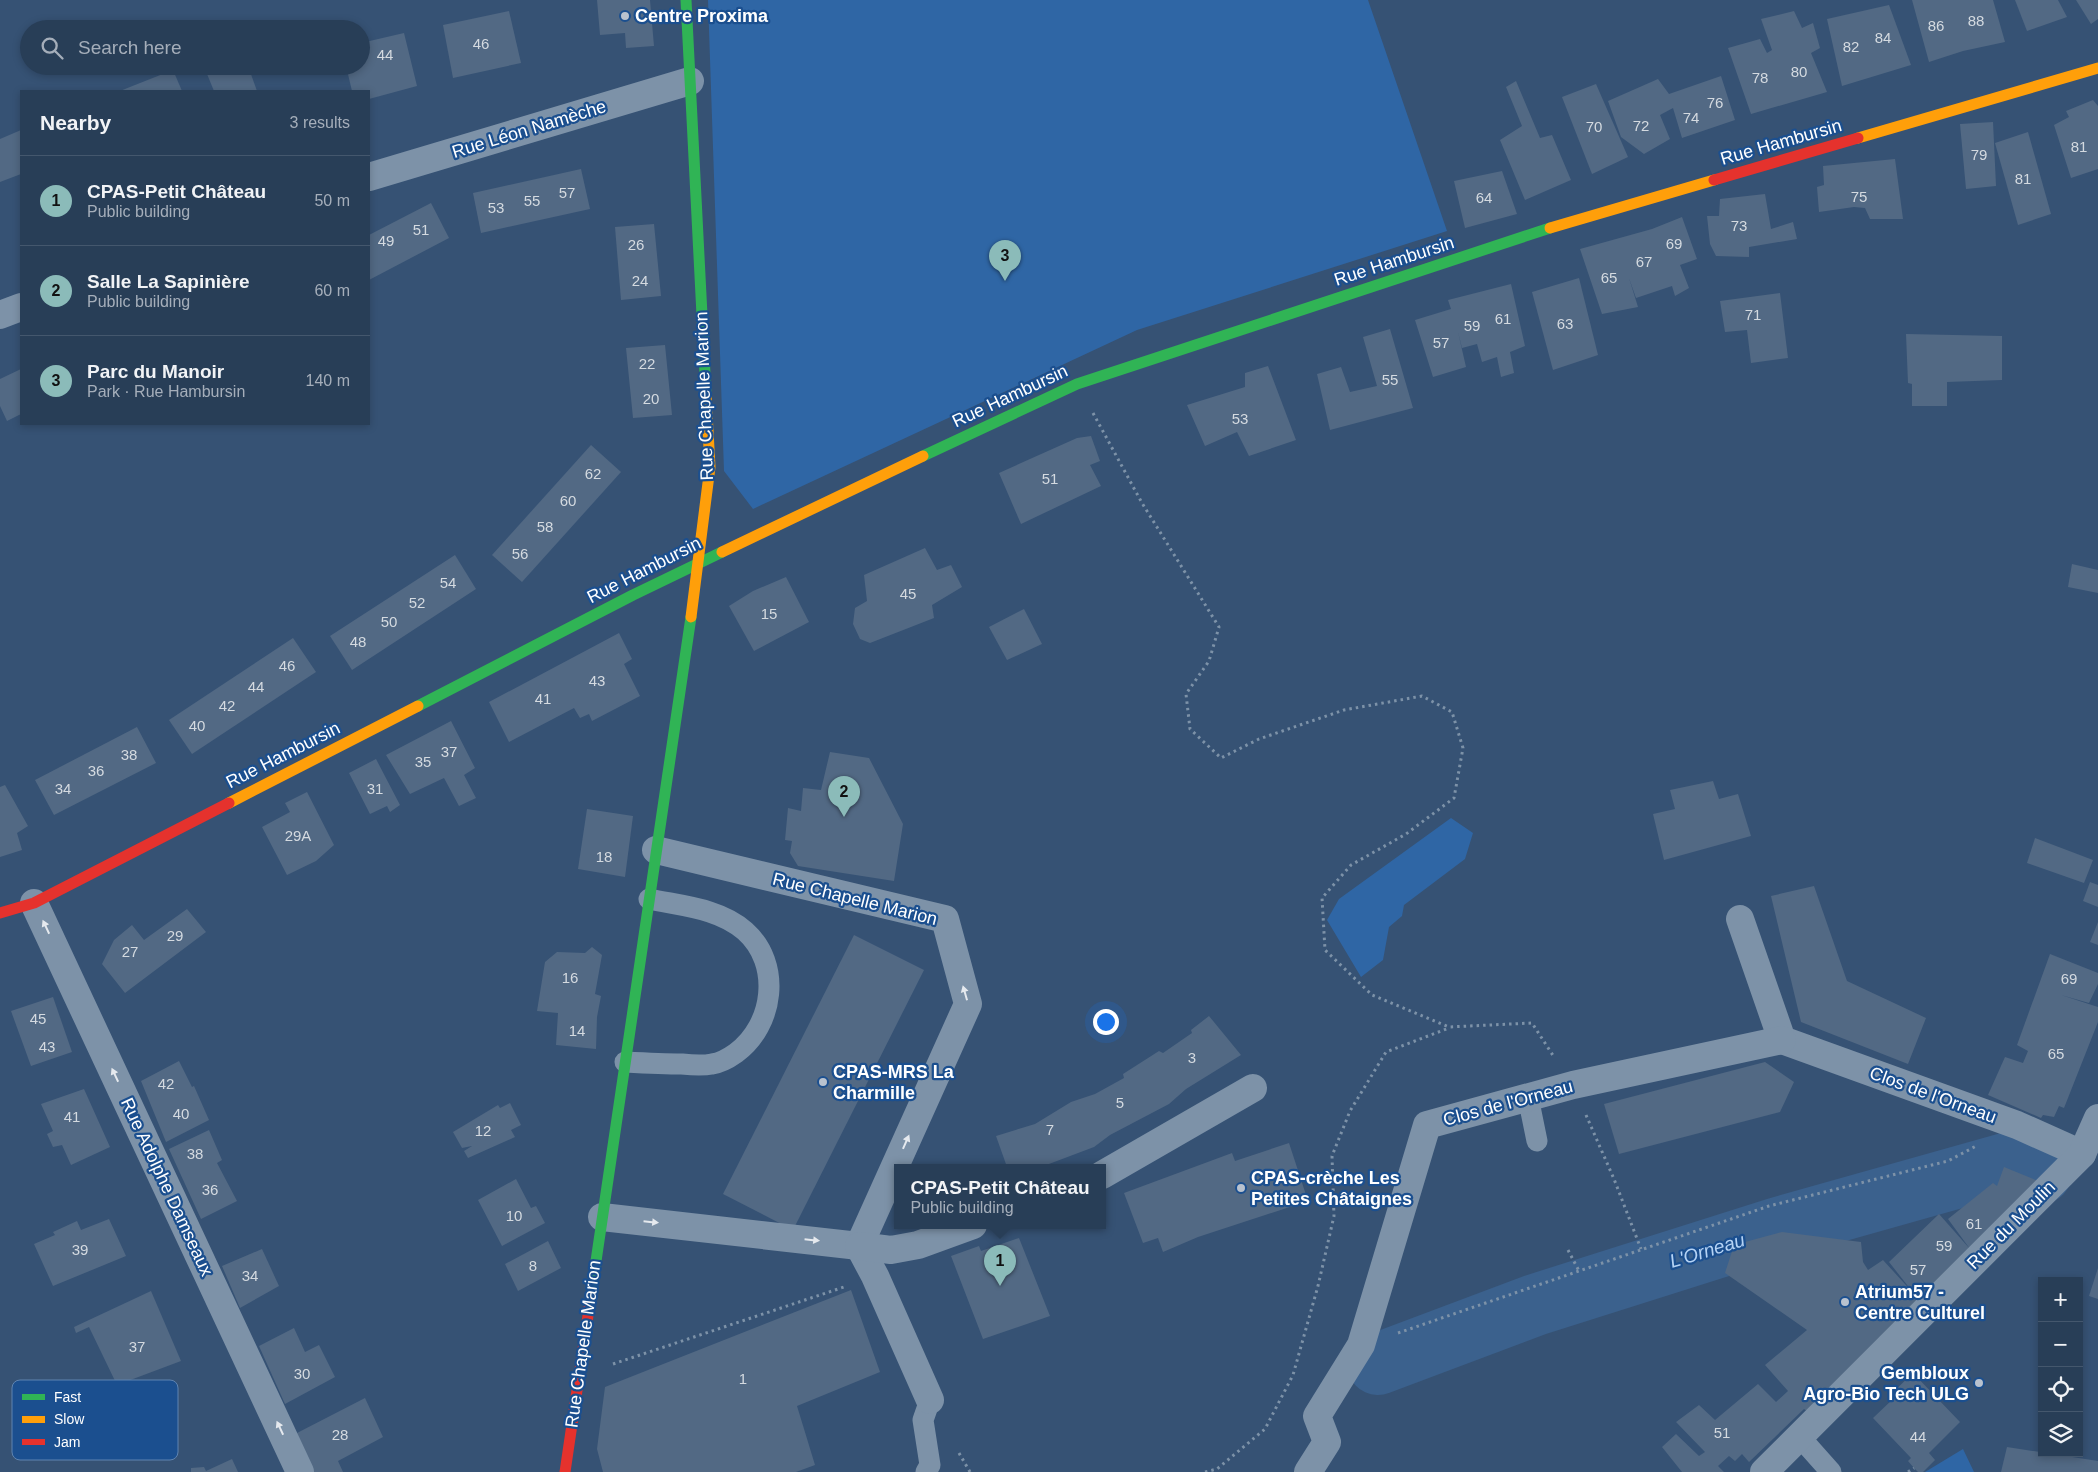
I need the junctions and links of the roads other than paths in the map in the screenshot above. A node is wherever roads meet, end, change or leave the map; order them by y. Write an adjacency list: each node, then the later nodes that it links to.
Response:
1 (686, 0): 3 (street, Rue Chapelle Marion)
2 (2098, 68): 7 (street, Rue Hambursin)
3 (690, 81): 4 (street, Rue Léon Namèche); 7 (street, Rue Chapelle Marion)
4 (370, 177)
5 (20, 307): 6 (street)
6 (0, 315)
7 (698, 562): 8 (street, Rue Chapelle Marion); 10 (street, Rue Hambursin)
8 (656, 850): 9 (street, Rue Chapelle Marion); 19 (street, Rue Chapelle Marion, one-way to 8)
9 (649, 900): 14 (street, Rue Chapelle Marion); 14 (lane)
10 (34, 903): 11 (street, Rue Hambursin); 27 (street, Rue Adolphe Damseaux, one-way to 10)
11 (0, 913)
12 (1740, 920): 13 (street)
13 (1782, 1040): 16 (street, Clos de l'Orneau); 17 (street, Clos de l'Orneau)
14 (625, 1062): 22 (street, Rue Chapelle Marion)
15 (1253, 1088): 21 (street)
16 (1528, 1097): 18 (lane); 30 (street, Clos de l'Orneau)
17 (2092, 1136): 26 (street, Rue du Moulin)
18 (1537, 1141)
19 (896, 1164)
20 (894, 1168): 24 (street, Rue Chapelle Marion, one-way to 20)
21 (1106, 1173)
22 (602, 1217): 24 (street, one-way to 24); 28 (street, Rue Chapelle Marion)
23 (962, 1229): 24 (street)
24 (859, 1246): 25 (street)
25 (930, 1400): 29 (lane)
26 (1800, 1436): 31 (street, Rue du Moulin); 32 (lane)
27 (300, 1472)
28 (565, 1472)
29 (926, 1472)
30 (1308, 1472)
31 (1764, 1472)
32 (1831, 1472)

